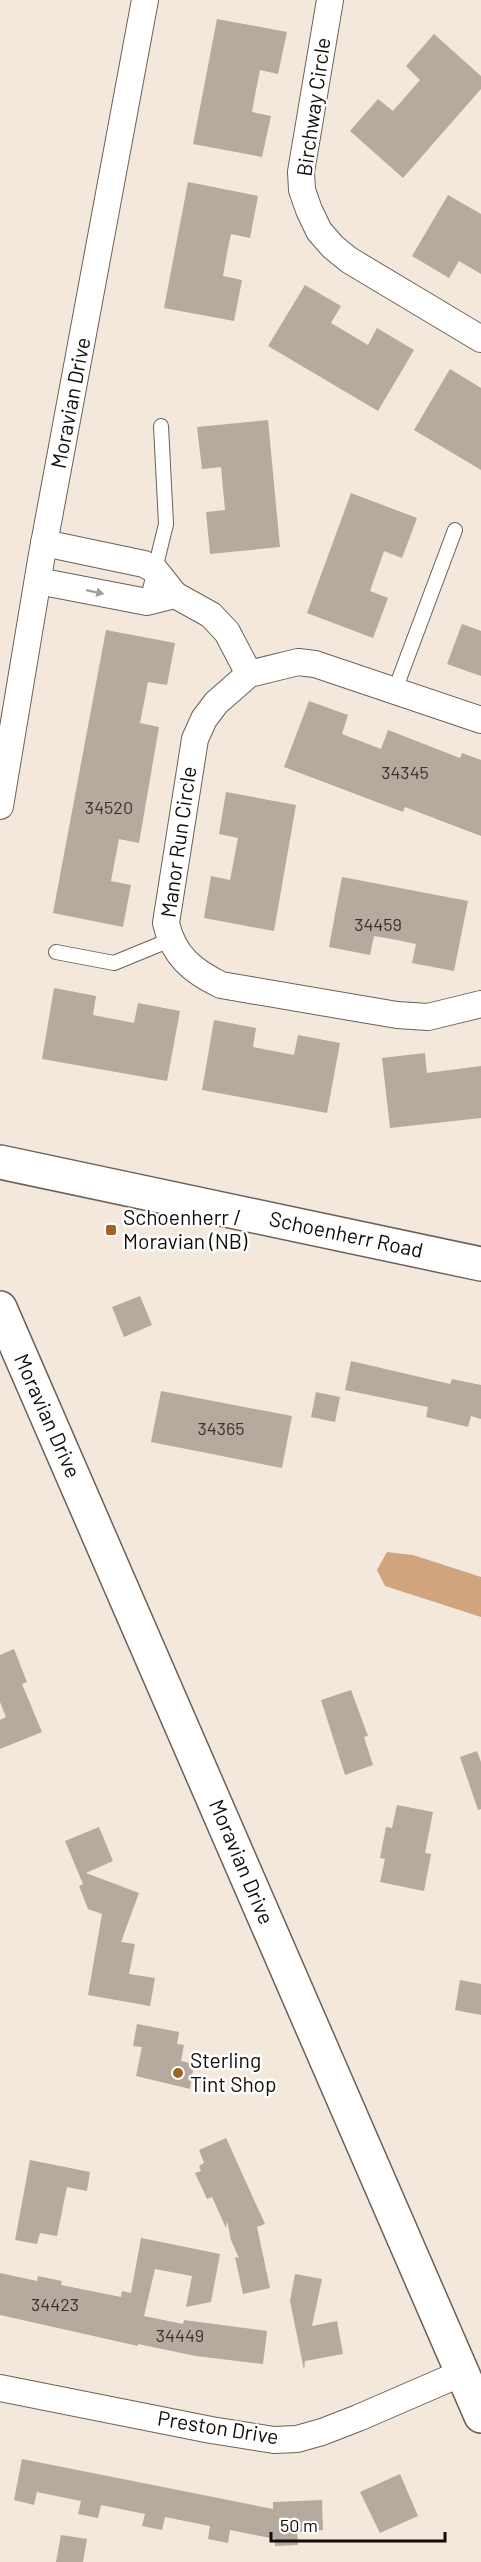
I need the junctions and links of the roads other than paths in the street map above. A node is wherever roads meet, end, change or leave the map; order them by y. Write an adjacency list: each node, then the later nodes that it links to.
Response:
1 (145, 0): 6 (street, Moravian Drive)
2 (330, 0): 3 (street, Birchway Circle)
3 (481, 339)
4 (160, 426): 7 (lane)
5 (455, 530): 12 (lane)
6 (44, 543): 7 (street); 8 (street, Moravian Drive)
7 (155, 570): 9 (street); 10 (lane)
8 (38, 581): 10 (street, one-way to 10); 14 (street, Moravian Drive)
9 (175, 595): 10 (street); 11 (street)
10 (147, 602)
11 (249, 674): 12 (street, Manor Run Circle); 15 (street, Manor Run Circle)
12 (395, 690): 13 (street, Manor Run Circle)
13 (481, 720)
14 (0, 806)
15 (170, 940): 16 (lane); 17 (street, Manor Run Circle)
16 (56, 952)
17 (481, 1004)
18 (0, 1162): 19 (street, Schoenherr Road)
19 (481, 1263)
20 (0, 1308): 21 (street, Moravian Drive)
21 (462, 2373): 22 (street, Preston Drive); 23 (street, Moravian Drive)
22 (0, 2388)
23 (481, 2416)

